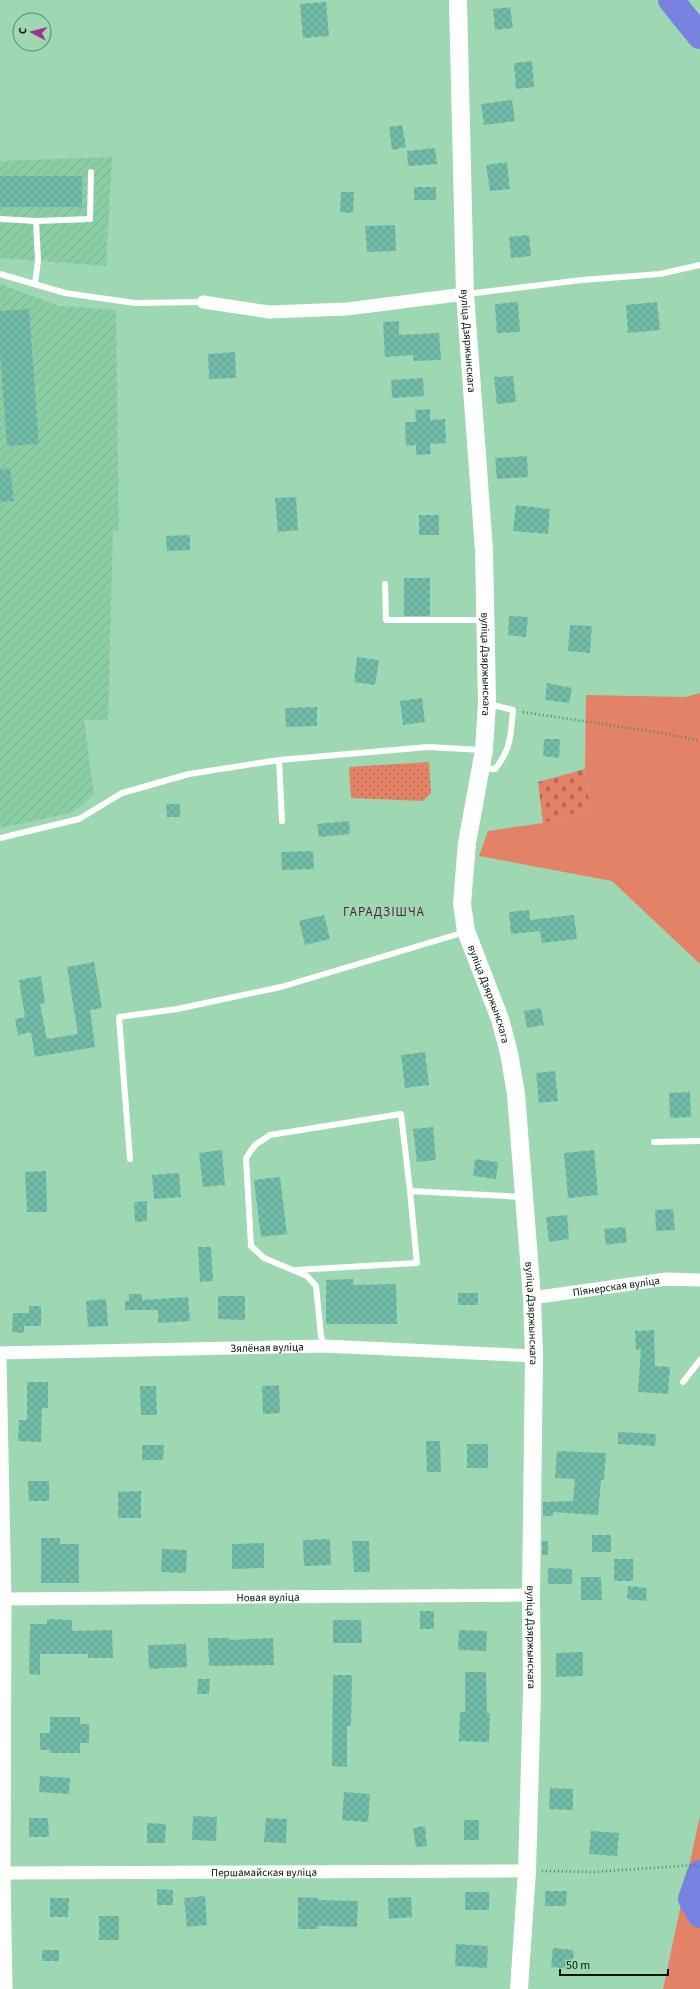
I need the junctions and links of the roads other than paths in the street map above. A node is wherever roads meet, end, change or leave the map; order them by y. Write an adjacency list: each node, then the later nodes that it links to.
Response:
1 (458, 0): 8 (street, вуліца Дзяржынскага)
2 (91, 172): 4 (lane)
3 (0, 219): 4 (lane)
4 (36, 221): 7 (lane)
5 (700, 265): 8 (lane)
6 (0, 274): 7 (lane)
7 (35, 284): 9 (lane)
8 (465, 294): 9 (street); 11 (street, вуліца Дзяржынскага)
9 (203, 302)
10 (385, 584): 11 (lane)
11 (486, 620): 12 (street, вуліца Дзяржынскага)
12 (487, 703): 13 (street, вуліца Дзяржынскага); 15 (lane)
13 (484, 750): 14 (lane); 15 (street, вуліца Дзяржынскага)
14 (279, 760): 16 (lane); 17 (lane)
15 (480, 768): 18 (street, вуліца Дзяржынскага)
16 (282, 821)
17 (0, 838)
18 (466, 931): 21 (lane); 23 (street, вуліца Дзяржынскага)
19 (700, 1141): 20 (lane)
20 (654, 1142)
21 (130, 1159)
22 (410, 1191): 23 (lane); 24 (lane); 24 (lane)
23 (525, 1198): 26 (street, вуліца Дзяржынскага)
24 (294, 1270): 27 (lane)
25 (700, 1280): 26 (street, Піянерская вуліца)
26 (532, 1298): 29 (street, вуліца Дзяржынскага)
27 (324, 1346): 28 (street, Зялёная вуліца); 29 (street, Зялёная вуліца)
28 (0, 1353)
29 (534, 1356): 33 (street, вуліца Дзяржынскага)
30 (700, 1360): 32 (lane)
31 (0, 1361): 34 (street)
32 (683, 1382)
33 (531, 1595): 34 (street, Новая вуліца); 35 (street, вуліца Дзяржынскага)
34 (5, 1599): 36 (street)
35 (527, 1871): 36 (street, Першамайская вуліца); 38 (street, вуліца Дзяржынскага)
36 (2, 1873): 37 (street)
37 (6, 1989)
38 (519, 1989)

